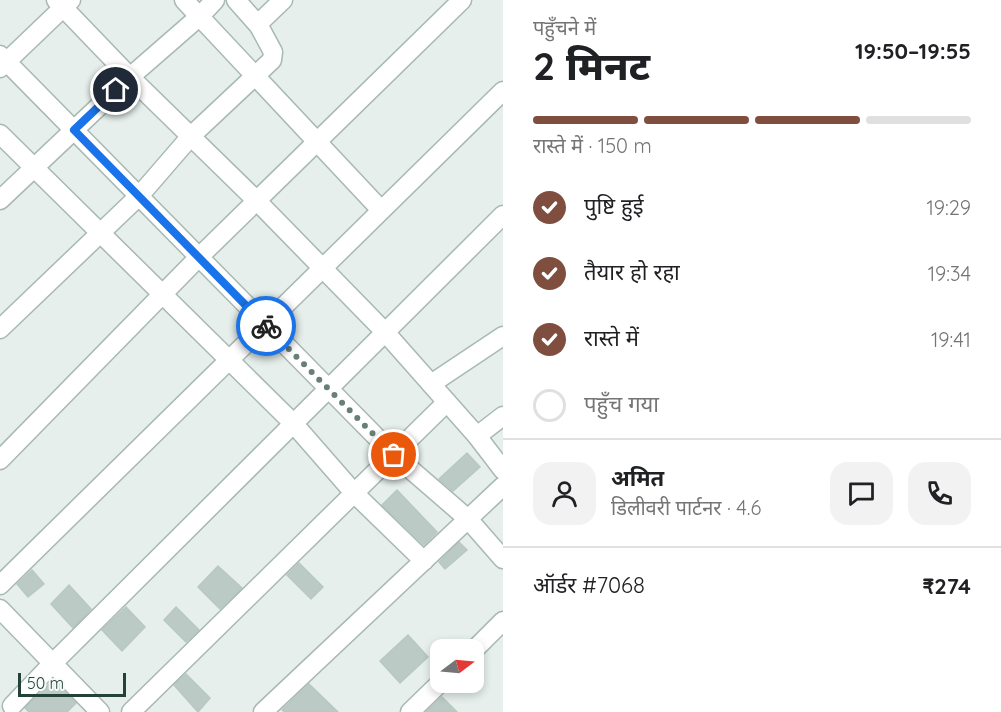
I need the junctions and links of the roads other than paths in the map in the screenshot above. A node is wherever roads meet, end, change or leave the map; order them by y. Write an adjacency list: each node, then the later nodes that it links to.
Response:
1 (184, 0): 7 (street)
2 (215, 0): 7 (street)
3 (236, 0): 8 (street)
4 (282, 0): 8 (street)
5 (458, 2): 16 (street)
6 (63, 3): 9 (street); 11 (street)
7 (200, 16): 10 (street); 11 (street)
8 (259, 26): 10 (street)
9 (3, 62): 13 (street)
10 (255, 75): 15 (street); 16 (street)
11 (130, 77): 13 (street); 15 (street)
12 (503, 91): 21 (street)
13 (74, 130): 17 (street); 18 (street)
14 (0, 134): 17 (street)
15 (191, 136): 18 (street); 20 (street)
16 (318, 141): 20 (street); 21 (street)
17 (34, 168): 19 (street); 23 (street)
18 (140, 195): 23 (street); 24 (street)
19 (0, 200)
20 (256, 201): 24 (street); 25 (street)
21 (381, 210): 25 (street)
22 (503, 215): 29 (street)
23 (99, 233): 26 (street); 28 (street)
24 (199, 257): 26 (street); 27 (street)
25 (322, 268): 27 (street); 29 (street)
26 (163, 294): 31 (street); 39 (street)
27 (265, 324): 31 (street); 33 (street)
28 (0, 329)
29 (385, 332): 32 (street); 33 (street)
30 (503, 336): 32 (street)
31 (229, 360): 36 (street); 46 (street)
32 (431, 384): 34 (street)
33 (328, 388): 36 (street); 38 (street)
34 (447, 402): 37 (street); 38 (street)
35 (503, 416): 37 (street)
36 (293, 423): 42 (street); 50 (street)
37 (477, 436): 40 (street)
38 (394, 455): 42 (street); 43 (street)
39 (0, 460)
40 (503, 470)
41 (503, 486): 43 (street)
42 (355, 494): 45 (street); 54 (street)
43 (468, 519): 44 (street); 45 (street)
44 (503, 558)
45 (423, 561): 55 (street)
46 (0, 585)
47 (0, 609): 50 (street)
48 (503, 621): 49 (street)
49 (484, 640)
50 (52, 663): 52 (street); 53 (street)
51 (430, 693): 56 (street)
52 (10, 704)
53 (100, 712)
54 (131, 712)
55 (263, 712)
56 (410, 712)

